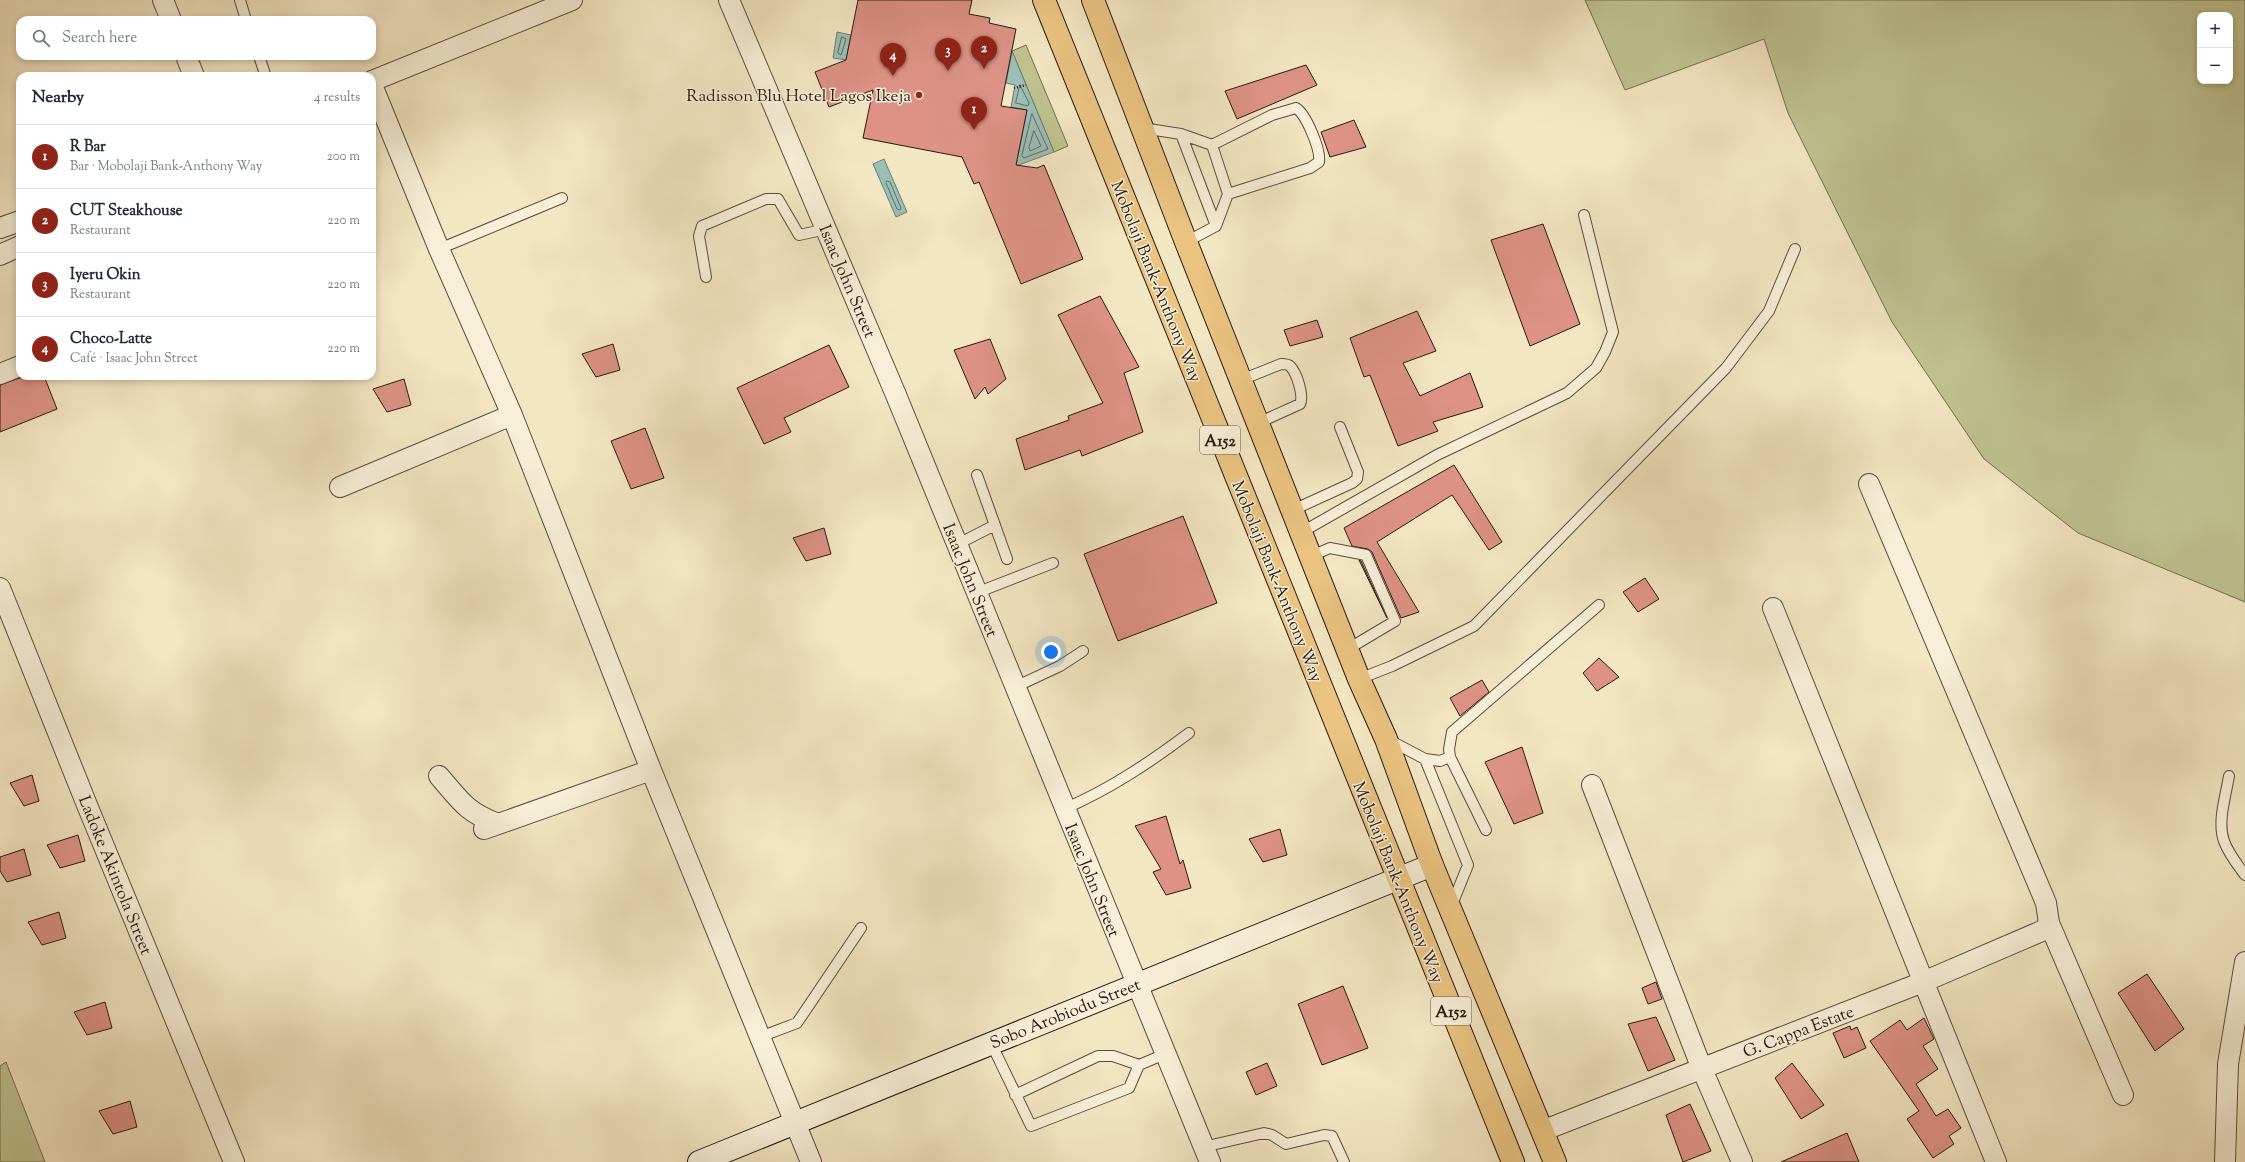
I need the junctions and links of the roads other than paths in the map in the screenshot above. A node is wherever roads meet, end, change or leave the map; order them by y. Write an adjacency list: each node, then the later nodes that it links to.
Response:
1 (163, 0): 7 (street)
2 (240, 0): 8 (lane)
3 (572, 0): 13 (street)
4 (729, 0): 24 (street, Isaac John Street)
5 (1093, 0): 15 (main road, A152)
6 (1044, 1): 67 (main road, Mobolaji Bank-Anthony Way / A152)
7 (169, 16)
8 (245, 16)
9 (188, 60): 11 (street)
10 (260, 60): 12 (lane)
11 (192, 72)
12 (264, 72)
13 (376, 79)
14 (376, 95): 27 (street)
15 (1141, 128): 16 (lane); 25 (main road, A152)
16 (1181, 134): 17 (lane); 22 (lane)
17 (1212, 145): 18 (lane); 18 (lane)
18 (1228, 194): 22 (lane)
19 (562, 198): 27 (lane)
20 (1584, 215): 42 (lane)
21 (16, 223): 23 (street)
22 (1216, 226): 25 (lane)
23 (0, 228)
24 (827, 229): 30 (lane); 43 (street, Isaac John Street)
25 (1186, 242): 33 (main road, A152)
26 (16, 248): 29 (street)
27 (439, 249): 34 (street)
28 (1795, 249): 53 (lane)
29 (0, 255)
30 (706, 277)
31 (16, 368): 32 (street)
32 (0, 374)
33 (1241, 380): 35 (main road, A152); 35 (lane)
34 (512, 415): 39 (street); 59 (street)
35 (1258, 423): 40 (main road, A152)
36 (1340, 427): 40 (lane)
37 (977, 475): 41 (lane)
38 (1869, 484): 69 (street)
39 (340, 487)
40 (1293, 510): 42 (main road, A152)
41 (995, 525): 43 (lane); 45 (lane)
42 (1302, 532): 44 (main road, A152)
43 (956, 545): 48 (street, Isaac John Street)
44 (1311, 556): 51 (main road, A152); 51 (lane)
45 (1007, 559)
46 (1053, 563): 48 (lane)
47 (0, 588): 84 (street, Ladoke Akintola Street)
48 (976, 593): 54 (street, Isaac John Street)
49 (1599, 605): 57 (lane)
50 (1772, 608): 72 (street)
51 (1348, 649): 53 (main road, A152)
52 (1083, 651): 54 (lane)
53 (1360, 679): 56 (main road, A152)
54 (1015, 687): 63 (street, Isaac John Street)
55 (1189, 734): 63 (lane)
56 (1386, 739): 58 (lane); 65 (main road, A152)
57 (1450, 757): 58 (lane); 64 (lane)
58 (1425, 759): 68 (lane)
59 (651, 770): 60 (street); 74 (street)
60 (439, 776)
61 (2229, 776): 66 (lane)
62 (1592, 785): 78 (street)
63 (1064, 809): 73 (street, Isaac John Street)
64 (1486, 830)
65 (1432, 865): 67 (street, Sobo Arobiodu Street); 68 (main road, A152)
66 (2245, 875)
67 (1397, 879): 73 (street, Sobo Arobiodu Street); 88 (main road, Mobolaji Bank-Anthony Way / A152)
68 (1451, 909): 82 (main road, A152)
69 (2050, 923): 72 (street, G. Cappa Estate); 80 (street)
70 (861, 928): 74 (lane)
71 (2245, 962): 92 (street)
72 (1923, 982): 78 (street, G. Cappa Estate); 91 (street)
73 (1136, 985): 75 (street, Sobo Arobiodu Street); 76 (street, Isaac John Street)
74 (760, 1037): 81 (street)
75 (991, 1043): 79 (lane); 81 (street, Sobo Arobiodu Street)
76 (1165, 1054): 77 (lane); 83 (street, Isaac John Street)
77 (1139, 1065): 79 (lane); 79 (lane)
78 (1702, 1069): 82 (street, G. Cappa Estate); 90 (street)
79 (1015, 1095)
80 (2123, 1095)
81 (794, 1123): 85 (street, Sobo Arobiodu Street); 86 (street)
82 (1542, 1131): 89 (main road, A152)
83 (1206, 1154): 87 (lane)
84 (234, 1162)
85 (699, 1162)
86 (811, 1162)
87 (1344, 1162)
88 (1513, 1162)
89 (1555, 1162)
90 (1742, 1162)
91 (1996, 1162)
92 (2225, 1162)

